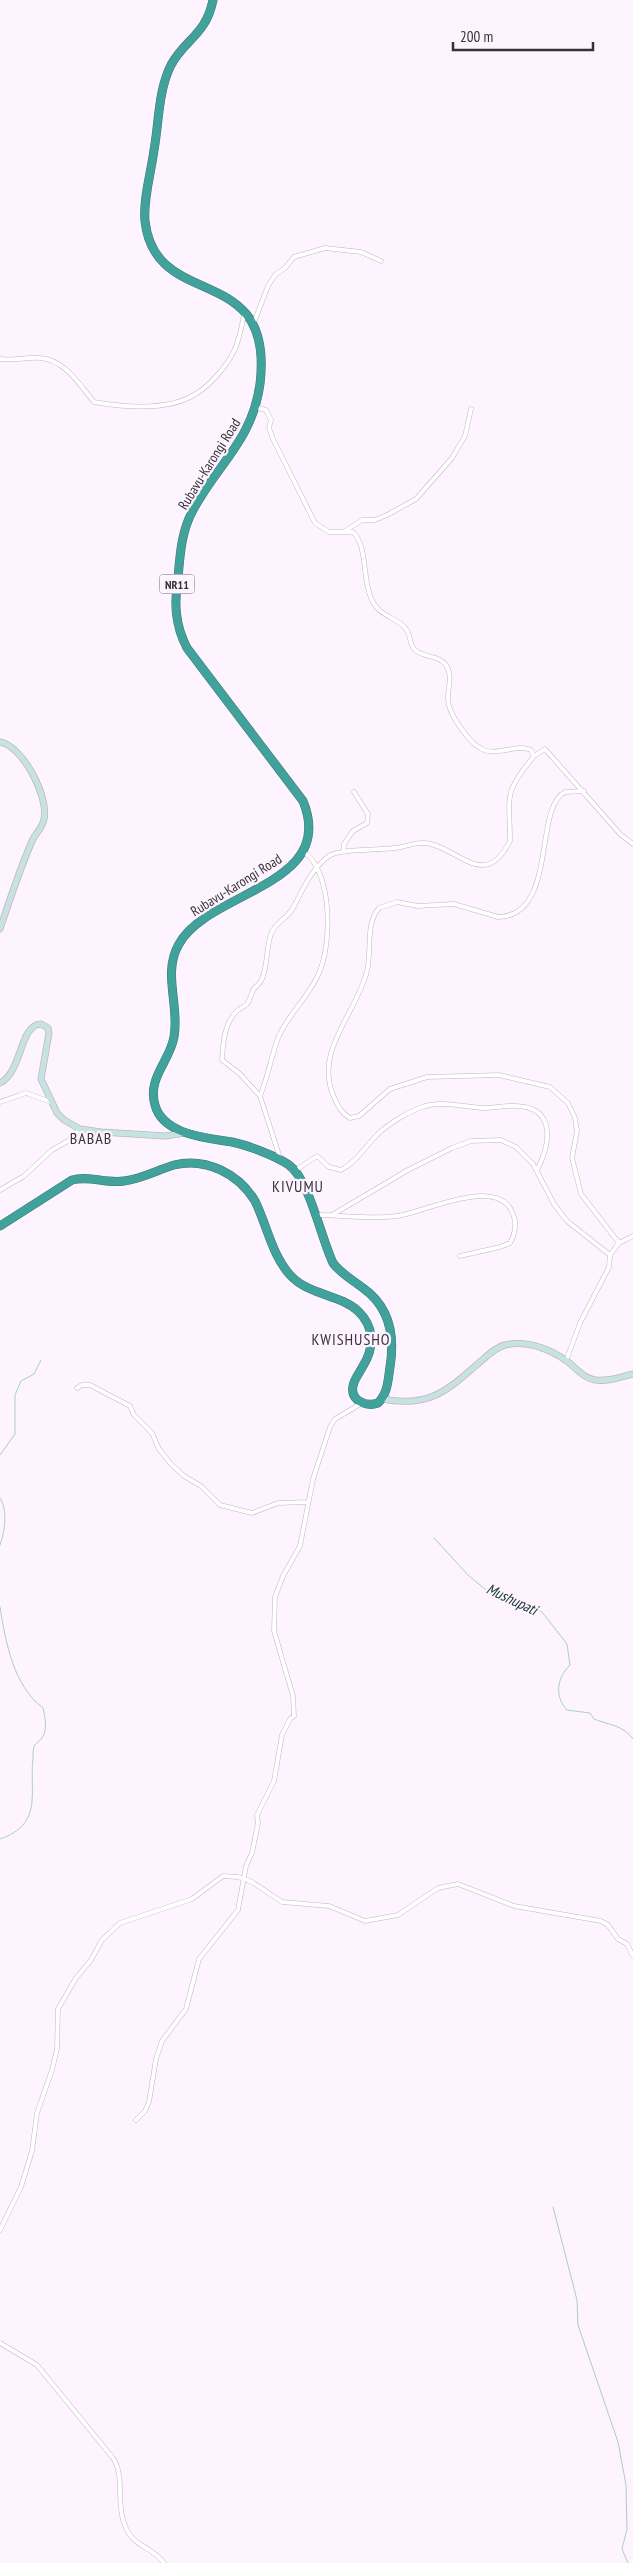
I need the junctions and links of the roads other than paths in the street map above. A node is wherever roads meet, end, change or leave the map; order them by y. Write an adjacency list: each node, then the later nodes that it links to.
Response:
1 (213, 0): 3 (highway, Rubavu-Karongi Road / NR11)
2 (381, 262): 4 (street)
3 (244, 311): 4 (highway, Rubavu-Karongi Road / NR11); 5 (street)
4 (253, 325): 6 (highway, Rubavu-Karongi Road / NR11)
5 (0, 359)
6 (255, 407): 8 (street); 14 (highway, Rubavu-Karongi Road / NR11)
7 (471, 409): 8 (street)
8 (345, 531): 10 (street)
9 (0, 742): 17 (main road)
10 (534, 756): 11 (street); 15 (street)
11 (584, 791): 13 (street); 32 (street)
12 (354, 792): 15 (street)
13 (633, 844)
14 (303, 851): 16 (street); 23 (highway, Rubavu-Karongi Road)
15 (343, 852): 16 (street)
16 (317, 868): 19 (street); 19 (street)
17 (0, 929)
18 (0, 1083): 21 (main road)
19 (260, 1096): 24 (street)
20 (0, 1102): 21 (street)
21 (51, 1102): 22 (main road)
22 (80, 1129): 23 (main road); 27 (street)
23 (187, 1132): 24 (highway, Rubavu-Karongi Road)
24 (281, 1161): 25 (highway, Rubavu-Karongi Road)
25 (296, 1170): 26 (street); 28 (highway)
26 (537, 1170): 29 (street); 33 (street)
27 (0, 1190)
28 (315, 1215): 29 (street); 38 (highway)
29 (332, 1215): 34 (street)
30 (0, 1226): 39 (highway)
31 (633, 1236): 32 (street)
32 (619, 1243): 33 (street)
33 (610, 1255): 35 (street)
34 (460, 1256)
35 (566, 1361): 36 (main road); 38 (main road)
36 (633, 1374)
37 (77, 1388): 40 (street)
38 (382, 1399): 39 (highway)
39 (362, 1403): 40 (street)
40 (308, 1502): 41 (street)
41 (244, 1880): 42 (street); 43 (street); 44 (street)
42 (633, 1956)
43 (136, 2120)
44 (0, 2230)
45 (0, 2343): 46 (street)
46 (164, 2563)

